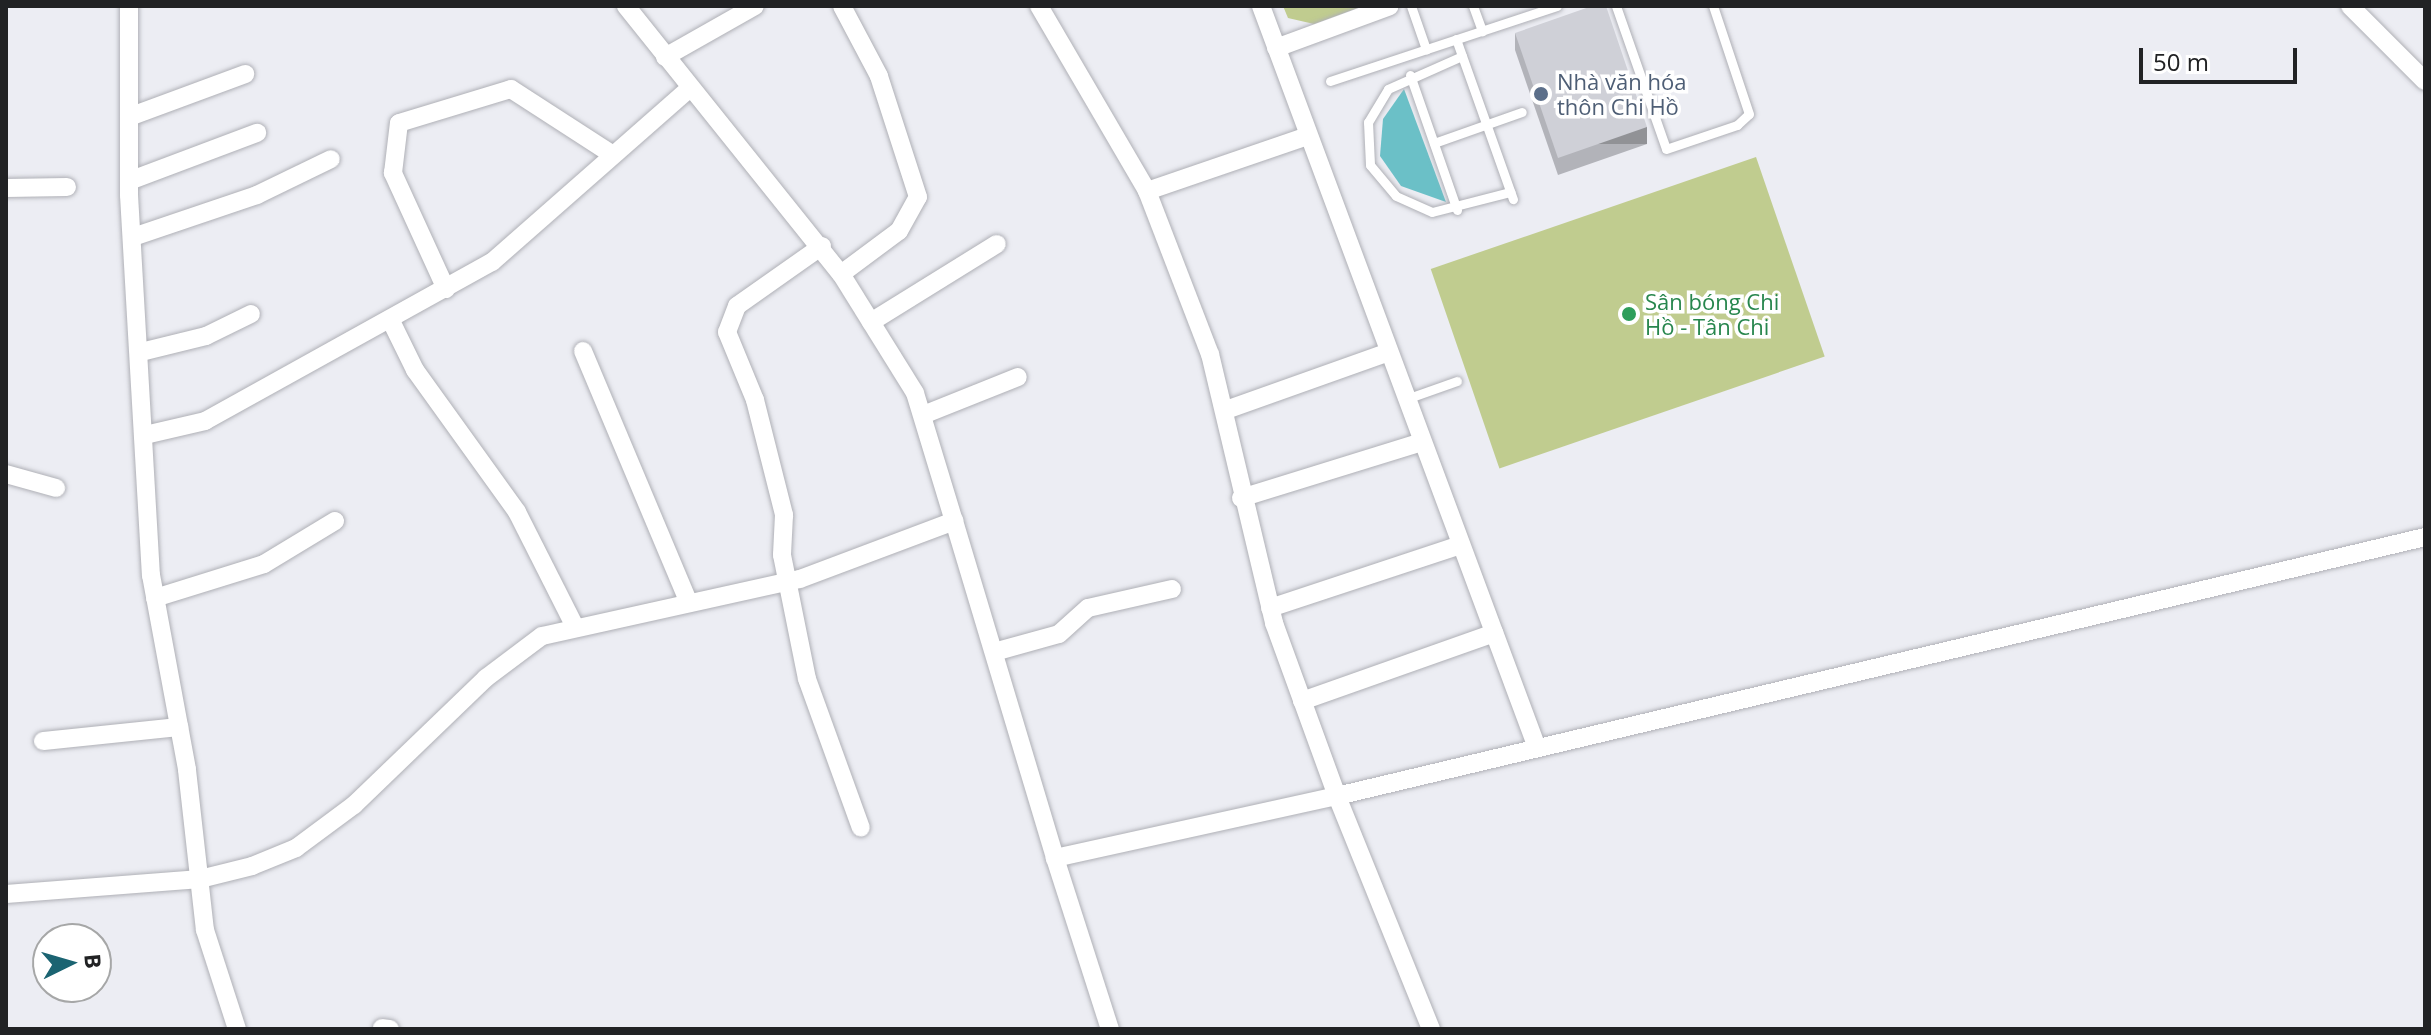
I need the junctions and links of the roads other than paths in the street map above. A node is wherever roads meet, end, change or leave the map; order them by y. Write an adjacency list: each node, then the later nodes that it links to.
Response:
1 (129, 6): 26 (street)
2 (626, 6): 19 (street)
3 (755, 6): 19 (street)
4 (842, 6): 41 (street)
5 (1039, 6): 36 (street)
6 (1261, 6): 16 (street)
7 (1390, 6): 16 (street)
8 (1411, 6): 17 (lane)
9 (1473, 6): 14 (lane)
10 (1557, 6): 14 (lane)
11 (1616, 6): 12 (lane)
12 (1713, 6)
13 (2350, 6): 23 (street)
14 (1482, 31): 15 (lane)
15 (1456, 39): 17 (lane); 18 (lane)
16 (1276, 48): 29 (street)
17 (1426, 49): 22 (lane)
18 (1462, 56): 21 (lane); 27 (lane)
19 (665, 57): 24 (street)
20 (245, 74): 26 (street)
21 (1410, 75): 30 (lane); 37 (lane)
22 (1330, 81)
23 (2425, 81)
24 (688, 90): 31 (street); 40 (street)
25 (1522, 112): 27 (lane)
26 (129, 117): 33 (street)
27 (1487, 125): 30 (lane); 37 (lane)
28 (257, 133): 33 (street)
29 (1308, 136): 36 (street); 48 (street)
30 (1434, 143): 37 (lane)
31 (613, 155): 42 (street); 42 (street)
32 (331, 159): 38 (street)
33 (129, 181): 38 (street)
34 (67, 187): 35 (street)
35 (6, 188)
36 (1147, 191): 52 (street)
37 (1457, 210)
38 (133, 237): 47 (street)
39 (997, 244): 45 (street)
40 (822, 246): 41 (street); 63 (street)
41 (841, 274): 45 (street)
42 (446, 289): 44 (street)
43 (251, 314): 47 (street)
44 (391, 321): 54 (street); 68 (street)
45 (871, 322): 53 (street)
46 (583, 351): 66 (street)
47 (141, 352): 54 (street)
48 (1389, 352): 51 (street); 52 (street)
49 (1018, 377): 53 (street)
50 (1457, 381): 51 (lane)
51 (1406, 399): 55 (street)
52 (1226, 410): 58 (street)
53 (923, 415): 60 (street)
54 (145, 435): 65 (street)
55 (1422, 442): 58 (street); 62 (street)
56 (6, 474): 57 (street)
57 (56, 488)
58 (1241, 498): 67 (street)
59 (335, 521): 65 (street)
60 (954, 521): 63 (street); 70 (street)
61 (2425, 537): 74 (street)
62 (1461, 545): 67 (street); 69 (street)
63 (786, 583): 66 (street); 76 (street)
64 (1172, 589): 70 (street)
65 (155, 598): 72 (street)
66 (688, 601): 68 (street)
67 (1270, 608): 71 (street)
68 (574, 625): 78 (street)
69 (1494, 633): 71 (street); 74 (street)
70 (994, 652): 77 (street)
71 (1302, 701): 75 (street)
72 (179, 727): 73 (street); 78 (street)
73 (43, 741)
74 (1536, 745): 75 (street)
75 (1337, 796): 77 (street); 84 (street)
76 (861, 828)
77 (1055, 858): 83 (street)
78 (200, 879): 79 (street); 81 (street)
79 (6, 894)
80 (382, 1028): 82 (street)
81 (237, 1029)
82 (390, 1029)
83 (1110, 1029)
84 (1431, 1029)

